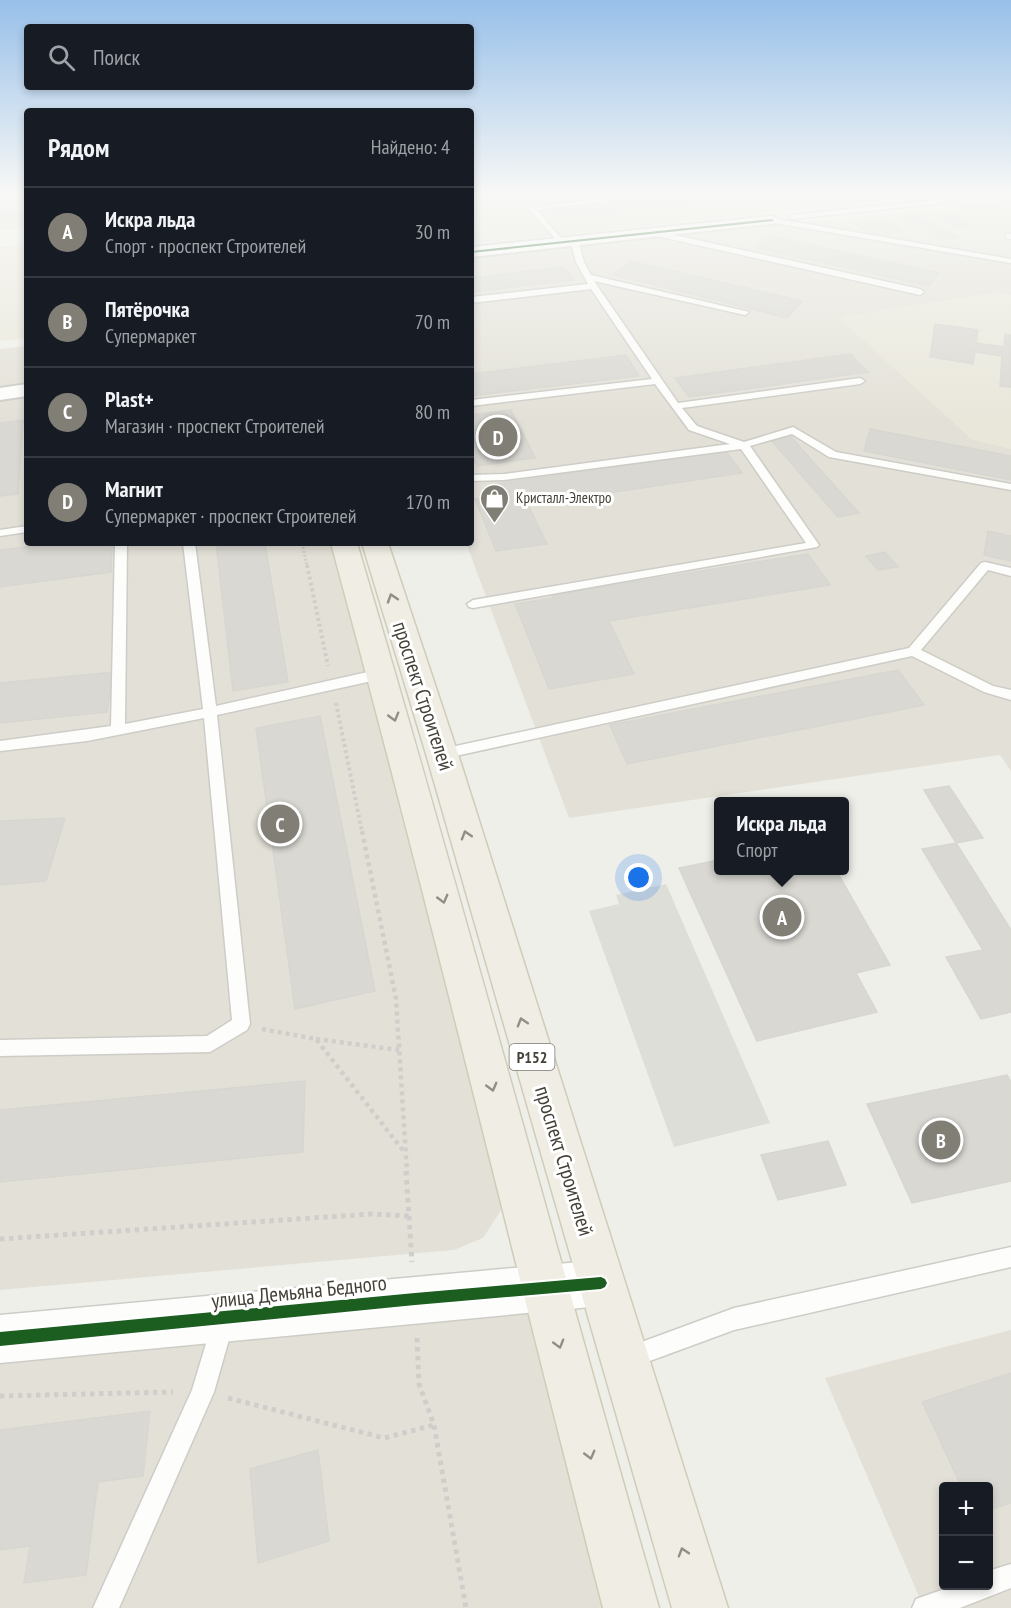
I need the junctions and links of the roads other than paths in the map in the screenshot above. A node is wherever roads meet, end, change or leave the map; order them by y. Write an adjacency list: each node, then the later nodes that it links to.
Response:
1 (585, 270): 3 (lane)
2 (822, 270): 4 (lane)
3 (591, 281): 5 (lane); 6 (lane); 7 (lane)
4 (920, 292)
5 (474, 300)
6 (745, 312)
7 (657, 381): 11 (lane); 12 (lane)
8 (860, 381): 12 (lane)
9 (24, 390): 10 (street)
10 (0, 394)
11 (474, 403)
12 (675, 406): 13 (lane)
13 (744, 445): 14 (lane); 15 (lane); 23 (lane)
14 (474, 478)
15 (1011, 487)
16 (24, 529): 17 (lane)
17 (0, 533)
18 (121, 546): 28 (lane)
19 (189, 546): 27 (lane)
20 (345, 546): 25 (main road, проспект Строителей / Р152)
21 (376, 546): 30 (main road, проспект Строителей / Р152, one-way to 21)
22 (1011, 572): 24 (lane)
23 (472, 604)
24 (913, 651): 26 (lane); 30 (lane)
25 (381, 674): 27 (lane); 34 (main road, проспект Строителей / Р152, one-way to 34)
26 (1011, 695)
27 (210, 712): 28 (lane); 31 (lane)
28 (118, 729): 29 (lane)
29 (0, 746)
30 (442, 754): 33 (main road, проспект Строителей / Р152, one-way to 30)
31 (0, 1048)
32 (1011, 1257): 37 (lane)
33 (601, 1283): 34 (street, улица Демьяна Бедного); 37 (main road, проспект Строителей / Р152)
34 (544, 1289): 35 (street, улица Демьяна Бедного); 42 (main road, проспект Строителей / Р152, one-way to 42)
35 (225, 1318): 36 (street, улица Демьяна Бедного); 41 (lane)
36 (0, 1339)
37 (626, 1359): 43 (main road, проспект Строителей / Р152, one-way to 37)
38 (1011, 1576): 39 (lane)
39 (993, 1583)
40 (974, 1590): 44 (lane)
41 (106, 1608)
42 (631, 1608)
43 (700, 1608)
44 (925, 1608)

